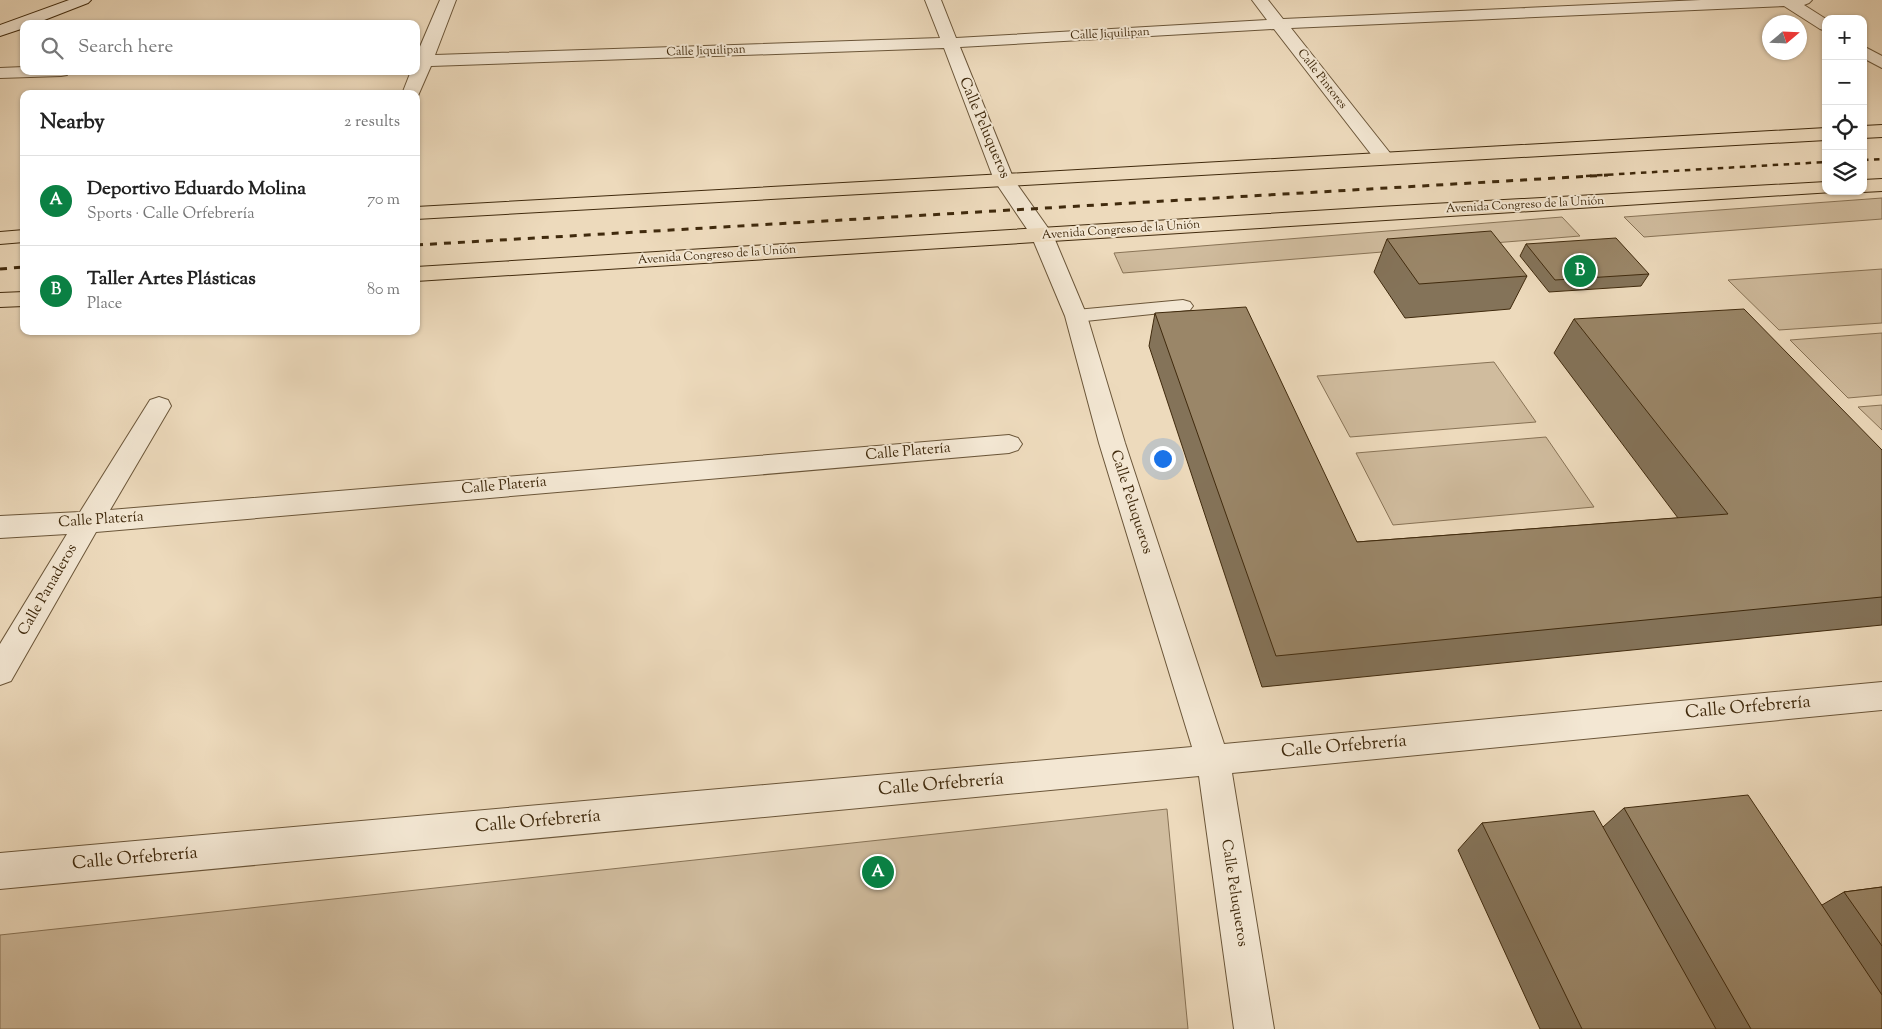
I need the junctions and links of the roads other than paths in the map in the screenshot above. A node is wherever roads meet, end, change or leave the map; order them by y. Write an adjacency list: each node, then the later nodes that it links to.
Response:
1 (83, 0): 6 (street)
2 (448, 0): 13 (street)
3 (933, 0): 11 (street, Calle Peluqueros)
4 (1260, 0): 9 (street, Calle Pintores)
5 (1792, 0): 7 (street); 9 (street, Calle Jiquilipan)
6 (29, 20)
7 (1822, 23)
8 (20, 24): 10 (street)
9 (1279, 24): 11 (street, Calle Jiquilipan); 22 (street, Calle Pintores)
10 (0, 31)
11 (948, 43): 13 (street, Calle Jiquilipan); 23 (street, Calle Peluqueros)
12 (1867, 54): 14 (street)
13 (420, 61)
14 (1882, 63)
15 (20, 72): 16 (street)
16 (0, 73)
17 (417, 75): 18 (street)
18 (413, 90)
19 (1882, 131): 20 (main road)
20 (1867, 132)
21 (1822, 134): 22 (main road)
22 (1384, 158): 23 (main road)
23 (1004, 180): 27 (main road); 28 (street, Calle Peluqueros)
24 (1882, 185): 25 (main road)
25 (1867, 186)
26 (1822, 188): 28 (main road, Avenida Congreso de la Unión)
27 (420, 213)
28 (1042, 235): 31 (main road, Avenida Congreso de la Unión); 35 (street, Calle Peluqueros)
29 (20, 236): 30 (main road)
30 (0, 238)
31 (420, 274)
32 (20, 299): 33 (main road)
33 (0, 300)
34 (1183, 306): 35 (lane)
35 (1076, 316): 42 (street, Calle Peluqueros)
36 (159, 406): 38 (street, Calle Panaderos)
37 (1008, 444): 38 (street, Calle Platería)
38 (88, 522): 39 (street, Calle Platería); 40 (street, Calle Panaderos)
39 (0, 527)
40 (0, 672)
41 (1882, 696): 42 (street, Calle Orfebrería)
42 (1213, 760): 43 (street, Calle Orfebrería); 44 (street, Calle Peluqueros)
43 (0, 871)
44 (1254, 1029)

